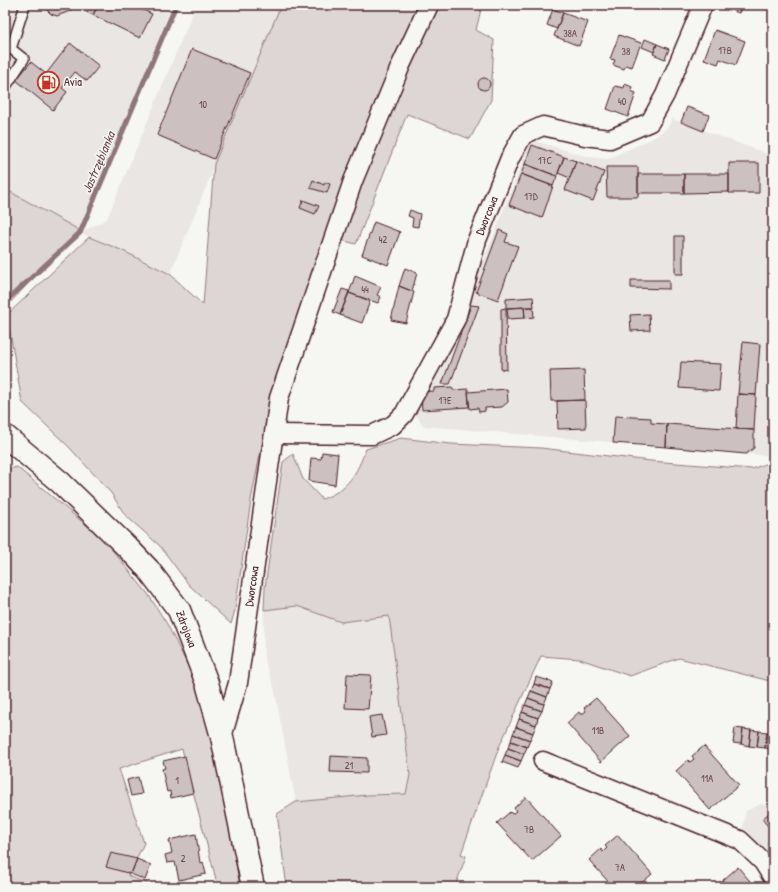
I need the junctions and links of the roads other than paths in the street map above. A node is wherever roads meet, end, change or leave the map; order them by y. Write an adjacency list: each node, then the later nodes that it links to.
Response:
1 (25, 5): 4 (lane)
2 (429, 5): 6 (street, Dworcowa)
3 (703, 5): 6 (street, Dworcowa)
4 (8, 46): 5 (lane)
5 (5, 88)
6 (275, 434): 8 (street, Dworcowa)
7 (5, 436): 8 (main road, Zdrojowa)
8 (222, 737): 11 (main road, Zdrojowa)
9 (543, 761): 10 (street)
10 (773, 878)
11 (253, 887)

